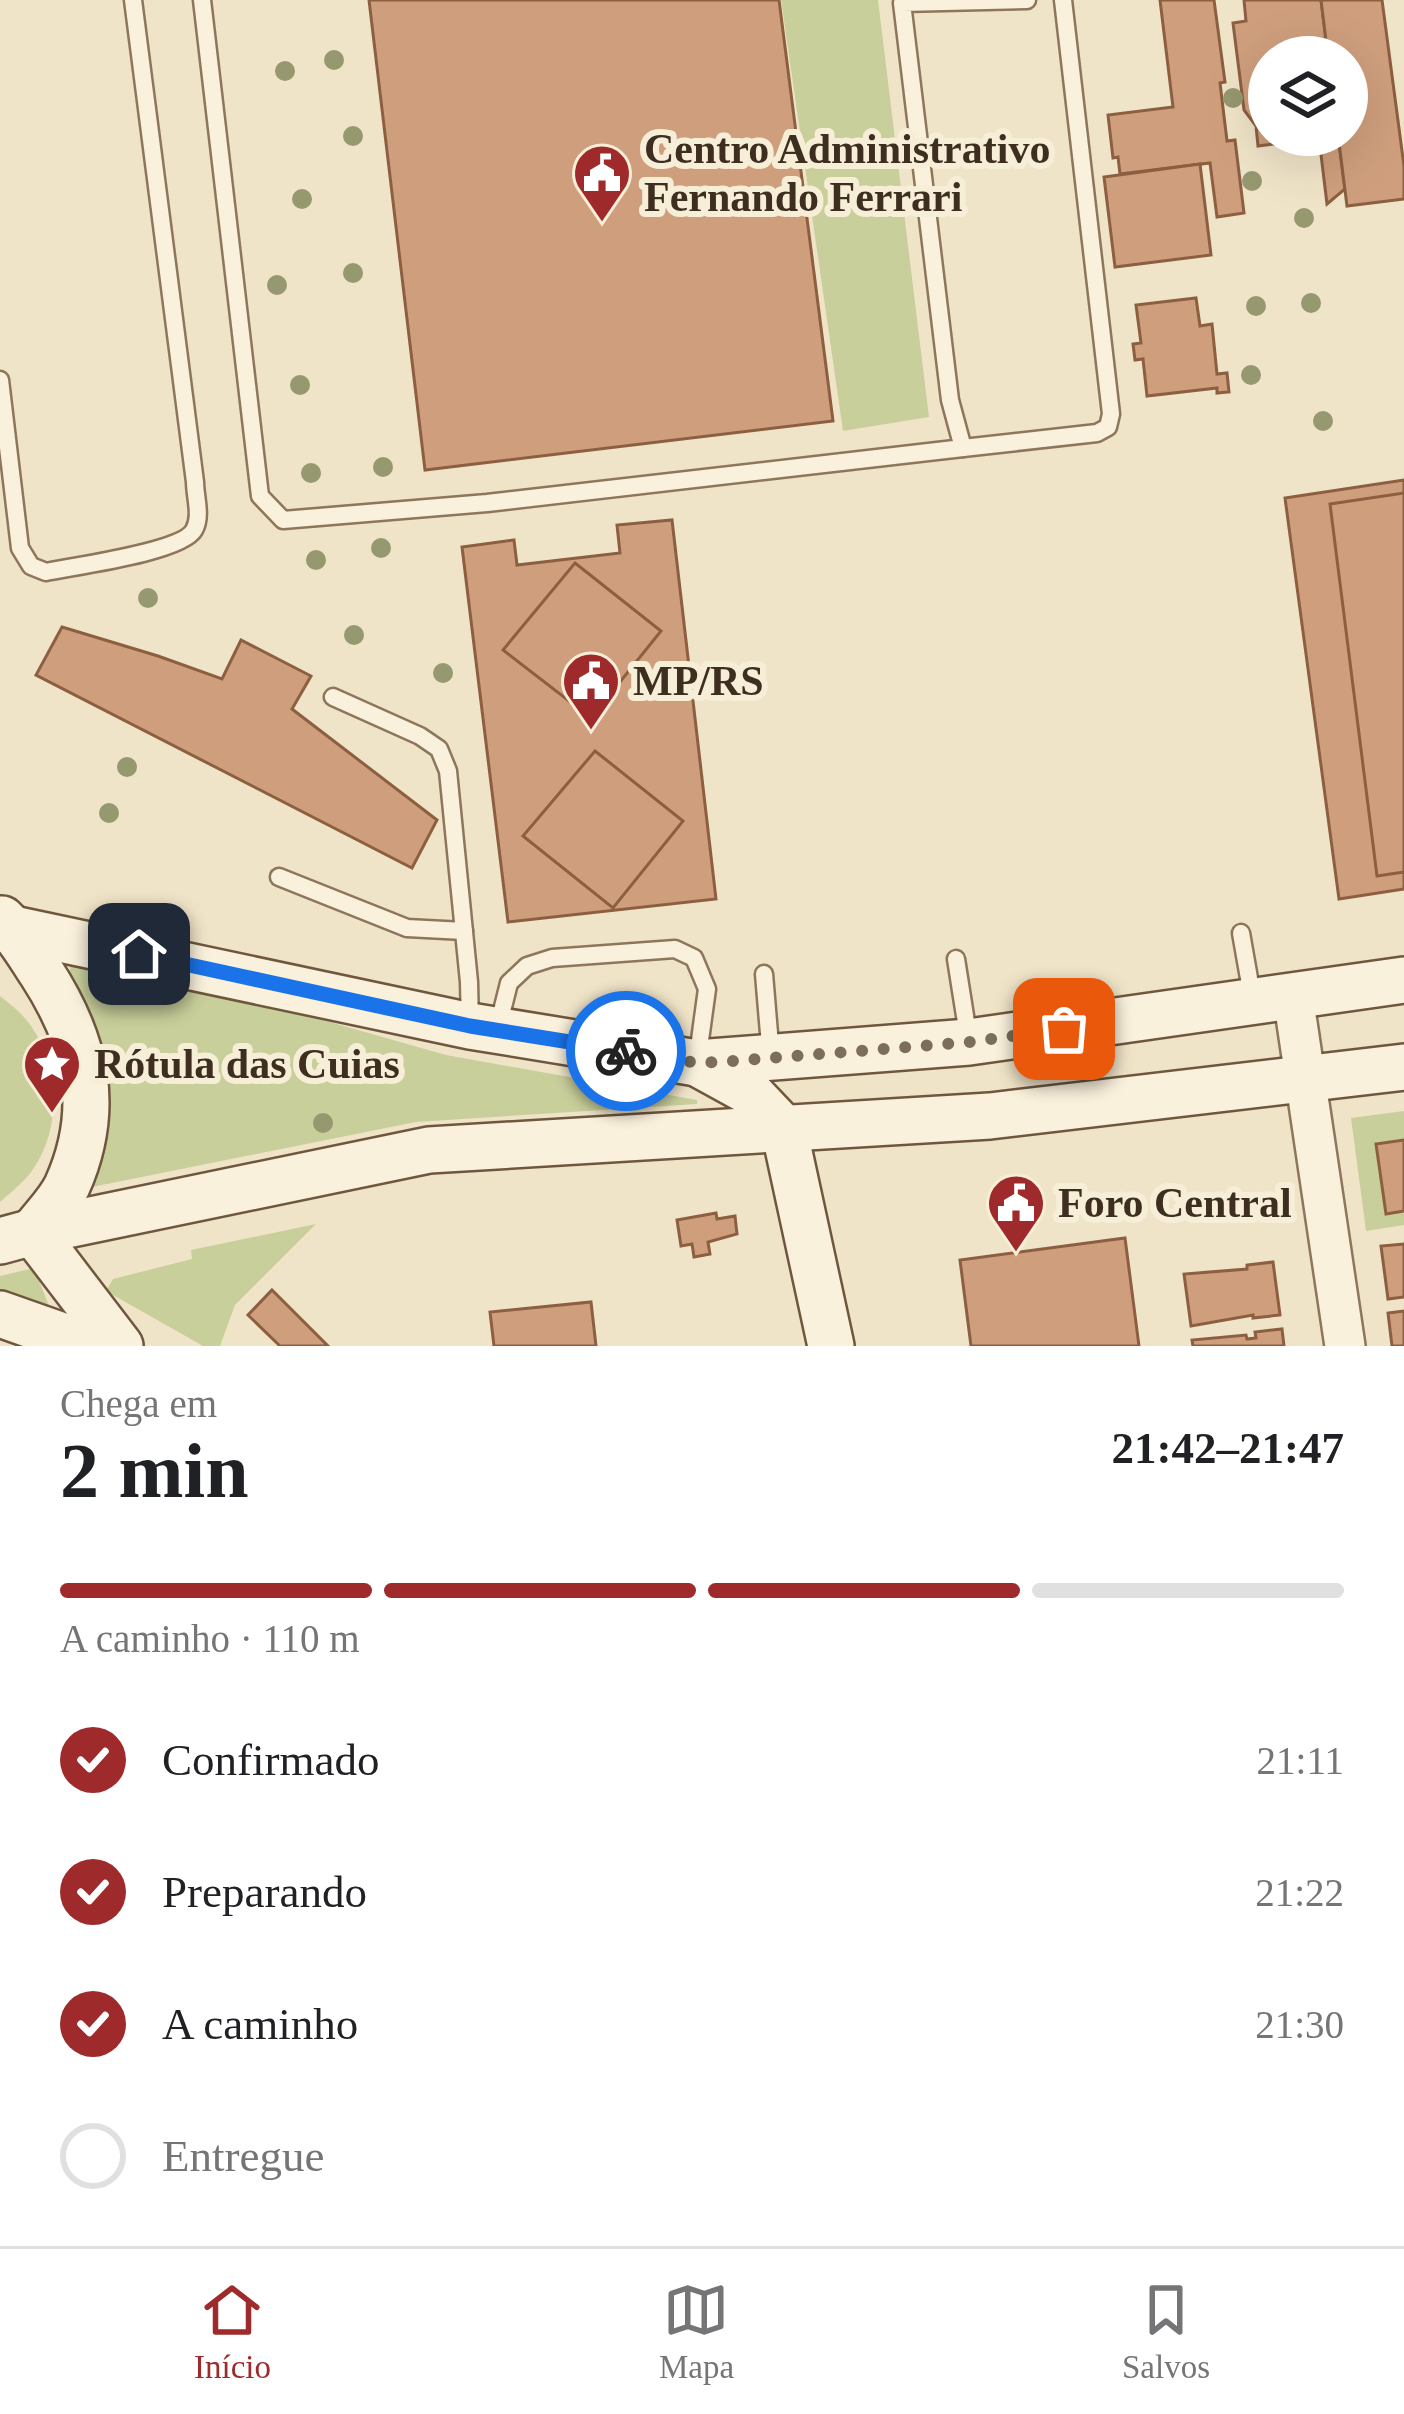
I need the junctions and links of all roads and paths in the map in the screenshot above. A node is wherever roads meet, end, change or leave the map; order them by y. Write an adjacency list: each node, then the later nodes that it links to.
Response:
1 (133, 0): 6 (lane)
2 (202, 0): 7 (lane)
3 (1027, 0): 5 (lane)
4 (1063, 0): 7 (lane)
5 (902, 2): 7 (lane)
6 (0, 380)
7 (963, 448)
8 (333, 697): 11 (lane)
9 (279, 877): 11 (lane)
10 (4, 925): 17 (main road); 24 (main road)
11 (464, 931): 17 (lane)
12 (1241, 933): 16 (lane)
13 (956, 959): 18 (lane)
14 (764, 974): 19 (lane)
15 (1404, 980): 16 (main road)
16 (1273, 999): 18 (main road); 22 (street)
17 (483, 1029): 20 (main road); 20 (lane)
18 (969, 1042): 19 (main road)
19 (771, 1059): 20 (main road)
20 (697, 1063): 23 (main road)
21 (1404, 1067): 22 (main road)
22 (1305, 1080): 23 (main road); 29 (street)
23 (784, 1129): 24 (main road); 28 (main road)
24 (17, 1236): 27 (main road)
25 (0, 1314): 26 (main road)
26 (91, 1346)
27 (120, 1346)
28 (831, 1346)
29 (1345, 1346)

